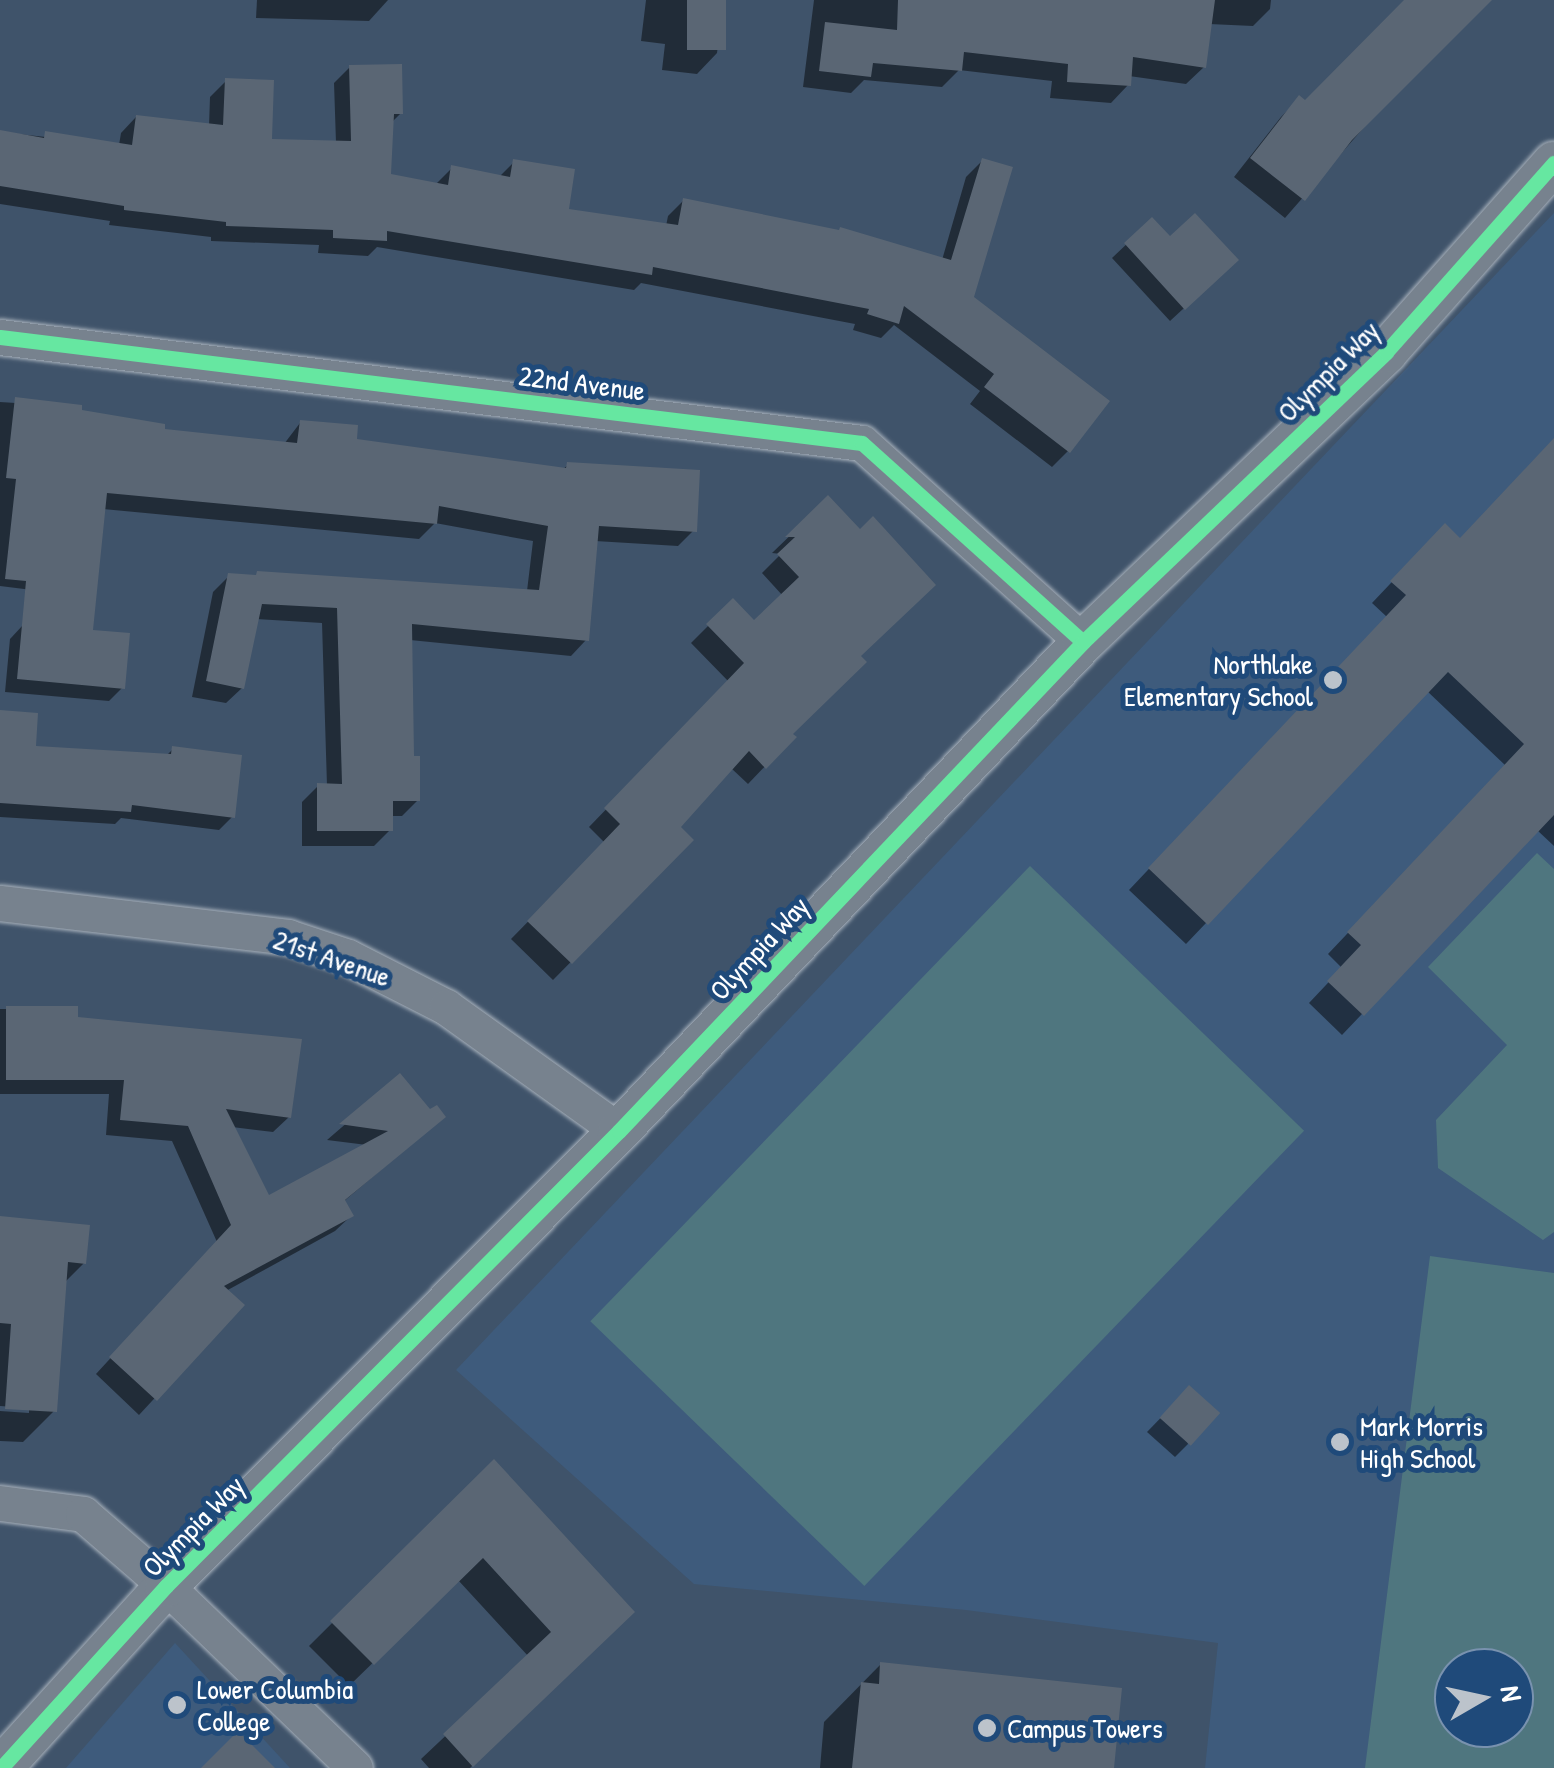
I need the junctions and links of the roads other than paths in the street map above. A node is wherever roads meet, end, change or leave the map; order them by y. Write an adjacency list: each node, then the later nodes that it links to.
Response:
1 (1554, 163): 3 (street, Olympia Way)
2 (0, 337): 3 (street, 22nd Avenue)
3 (1083, 642): 5 (street, Olympia Way)
4 (0, 903): 5 (street, 21st Avenue)
5 (619, 1131): 7 (street, Olympia Way)
6 (0, 1503): 7 (street)
7 (166, 1586): 8 (street, Olympia Way); 9 (street)
8 (1, 1768)
9 (354, 1768)

